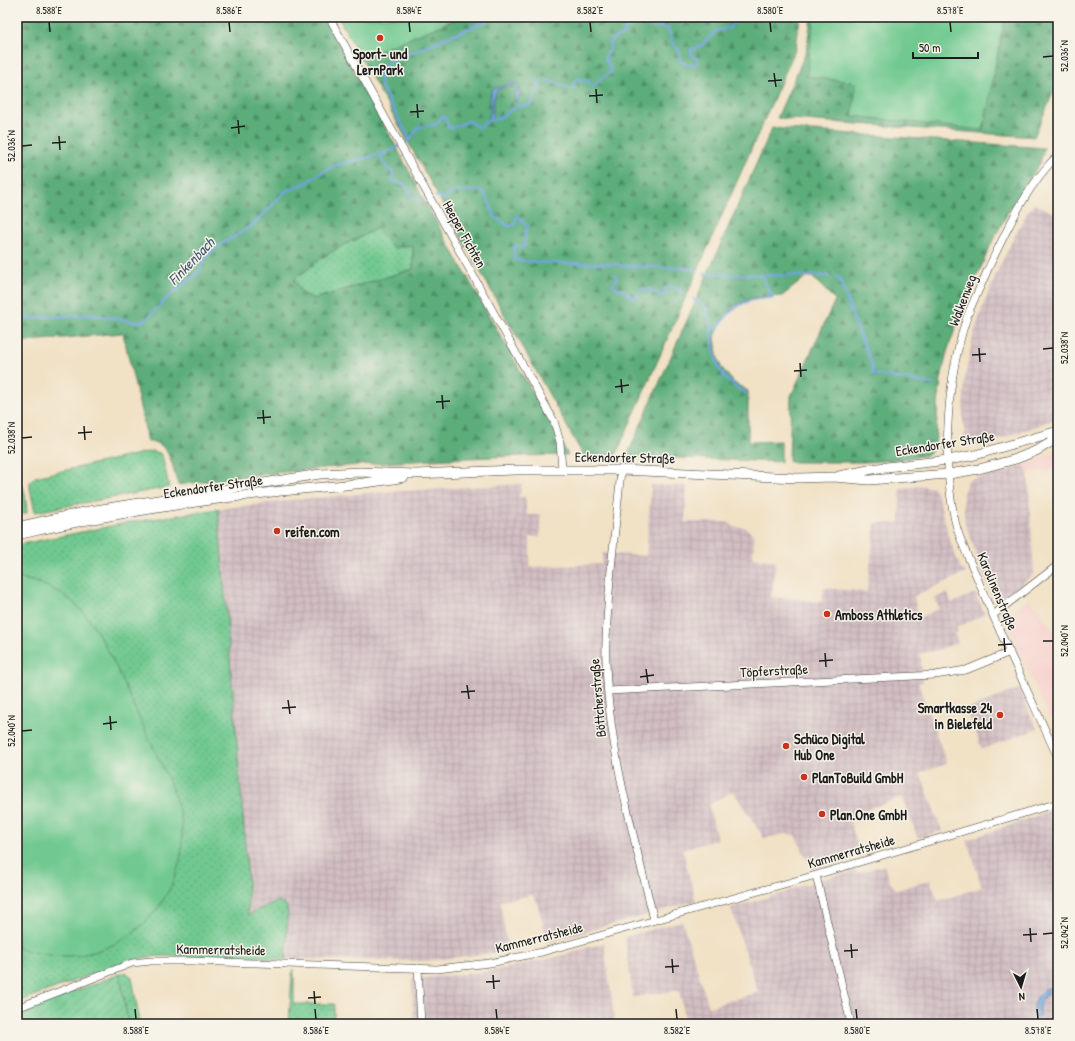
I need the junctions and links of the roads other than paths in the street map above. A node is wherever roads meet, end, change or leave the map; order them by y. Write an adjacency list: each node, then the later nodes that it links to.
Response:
1 (329, 17): 6 (street, Heeper Fichten)
2 (1058, 156): 5 (street, Walkenweg)
3 (1058, 431): 5 (street, Eckendorfer Straße)
4 (1058, 438): 9 (street, Eckendorfer Straße)
5 (948, 460): 9 (street, Walkenweg); 10 (street, Eckendorfer Straße)
6 (562, 470): 7 (street, Eckendorfer Straße); 8 (street, Eckendorfer Straße)
7 (621, 470): 10 (street, Eckendorfer Straße); 16 (street, Böttcherstraße)
8 (415, 474): 11 (street, Eckendorfer Straße); 12 (street, Eckendorfer Straße)
9 (949, 474): 10 (street, Eckendorfer Straße); 14 (street, Karolinenstraße)
10 (834, 477)
11 (17, 527)
12 (17, 535)
13 (1058, 565): 14 (street)
14 (993, 615): 15 (street, Karolinenstraße)
15 (1010, 652): 16 (street, Töpferstraße); 17 (street, Karolinenstraße)
16 (608, 691): 20 (street, Böttcherstraße)
17 (1058, 758)
18 (1058, 803): 19 (street, Kammerratsheide)
19 (816, 875): 20 (street, Kammerratsheide); 24 (street)
20 (654, 920): 21 (street, Kammerratsheide)
21 (418, 968): 22 (street, Kammerratsheide); 23 (street)
22 (17, 1008)
23 (421, 1024)
24 (851, 1024)

